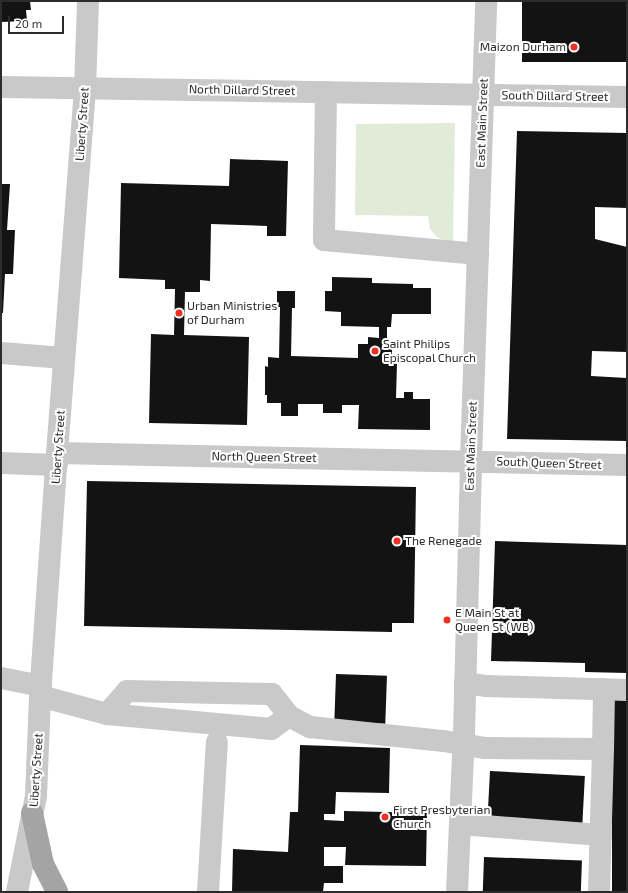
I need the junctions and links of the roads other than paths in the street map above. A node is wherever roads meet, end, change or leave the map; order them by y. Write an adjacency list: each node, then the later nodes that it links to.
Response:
1 (88, 1): 4 (street, Liberty Street)
2 (486, 1): 6 (street, East Main Street)
3 (1, 87): 4 (street, North Dillard Street)
4 (85, 88): 5 (street, North Dillard Street); 10 (street, Liberty Street)
5 (326, 92): 6 (street, North Dillard Street); 8 (street)
6 (484, 94): 7 (street, South Dillard Street); 8 (street, East Main Street)
7 (627, 97)
8 (478, 254): 12 (street, East Main Street)
9 (1, 353): 10 (street)
10 (64, 358): 11 (street, Liberty Street)
11 (57, 459): 12 (street, North Queen Street); 13 (street, North Queen Street); 19 (street, Liberty Street)
12 (471, 460): 14 (street, South Queen Street); 16 (street, East Main Street)
13 (1, 463)
14 (627, 465)
15 (1, 678): 19 (street)
16 (465, 683): 17 (street); 23 (street, East Main Street)
17 (604, 689): 18 (street); 24 (street)
18 (627, 690)
19 (41, 691): 20 (street); 25 (street, Liberty Street)
20 (107, 714): 21 (street); 21 (street)
21 (289, 716): 23 (street)
22 (217, 742): 30 (street)
23 (464, 745): 24 (street); 26 (street, East Main Street)
24 (603, 749): 27 (street)
25 (32, 813): 28 (street, Liberty Street); 29 (main road)
26 (460, 824): 27 (street); 31 (street, East Main Street)
27 (600, 836): 32 (street)
28 (17, 892)
29 (57, 892)
30 (208, 892)
31 (457, 892)
32 (599, 892)

